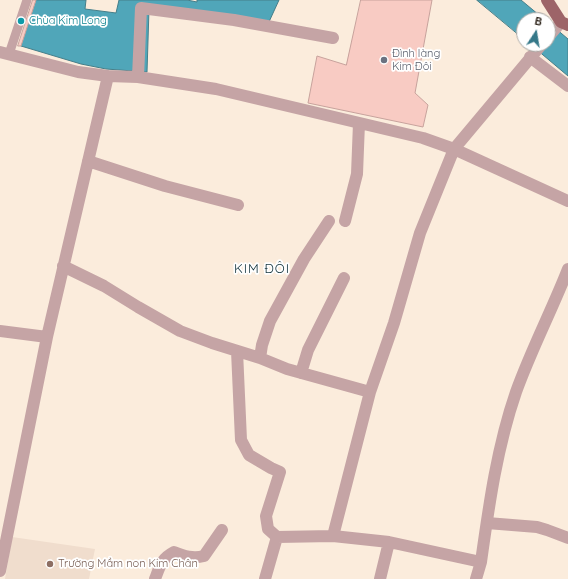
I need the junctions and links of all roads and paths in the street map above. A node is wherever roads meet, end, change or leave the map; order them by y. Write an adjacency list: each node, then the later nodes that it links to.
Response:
1 (27, 0): 7 (lane)
2 (547, 0): 3 (main road)
3 (564, 24): 4 (street)
4 (556, 30)
5 (333, 38): 10 (street)
6 (535, 52): 8 (street)
7 (4, 53): 9 (street)
8 (530, 57): 11 (street); 13 (street)
9 (108, 76): 10 (street); 14 (street)
10 (138, 77): 12 (street)
11 (568, 86)
12 (359, 123): 13 (street); 18 (street)
13 (454, 149): 15 (street); 27 (street)
14 (88, 161): 16 (street); 19 (street)
15 (568, 201)
16 (238, 205)
17 (328, 221): 25 (street)
18 (345, 221)
19 (63, 266): 23 (street); 24 (street)
20 (568, 269): 28 (street)
21 (344, 278): 26 (street)
22 (0, 332): 23 (street)
23 (47, 337): 35 (street)
24 (237, 351): 25 (street); 31 (street)
25 (260, 358): 26 (street)
26 (300, 373): 27 (street)
27 (370, 392): 30 (street)
28 (487, 523): 32 (street); 34 (street)
29 (222, 530): 36 (street)
30 (333, 536): 31 (street); 33 (street)
31 (277, 537): 37 (street)
32 (568, 538)
33 (389, 542): 34 (street); 38 (street)
34 (481, 562): 39 (street)
35 (0, 571)
36 (155, 579)
37 (265, 579)
38 (380, 579)
39 (476, 579)

